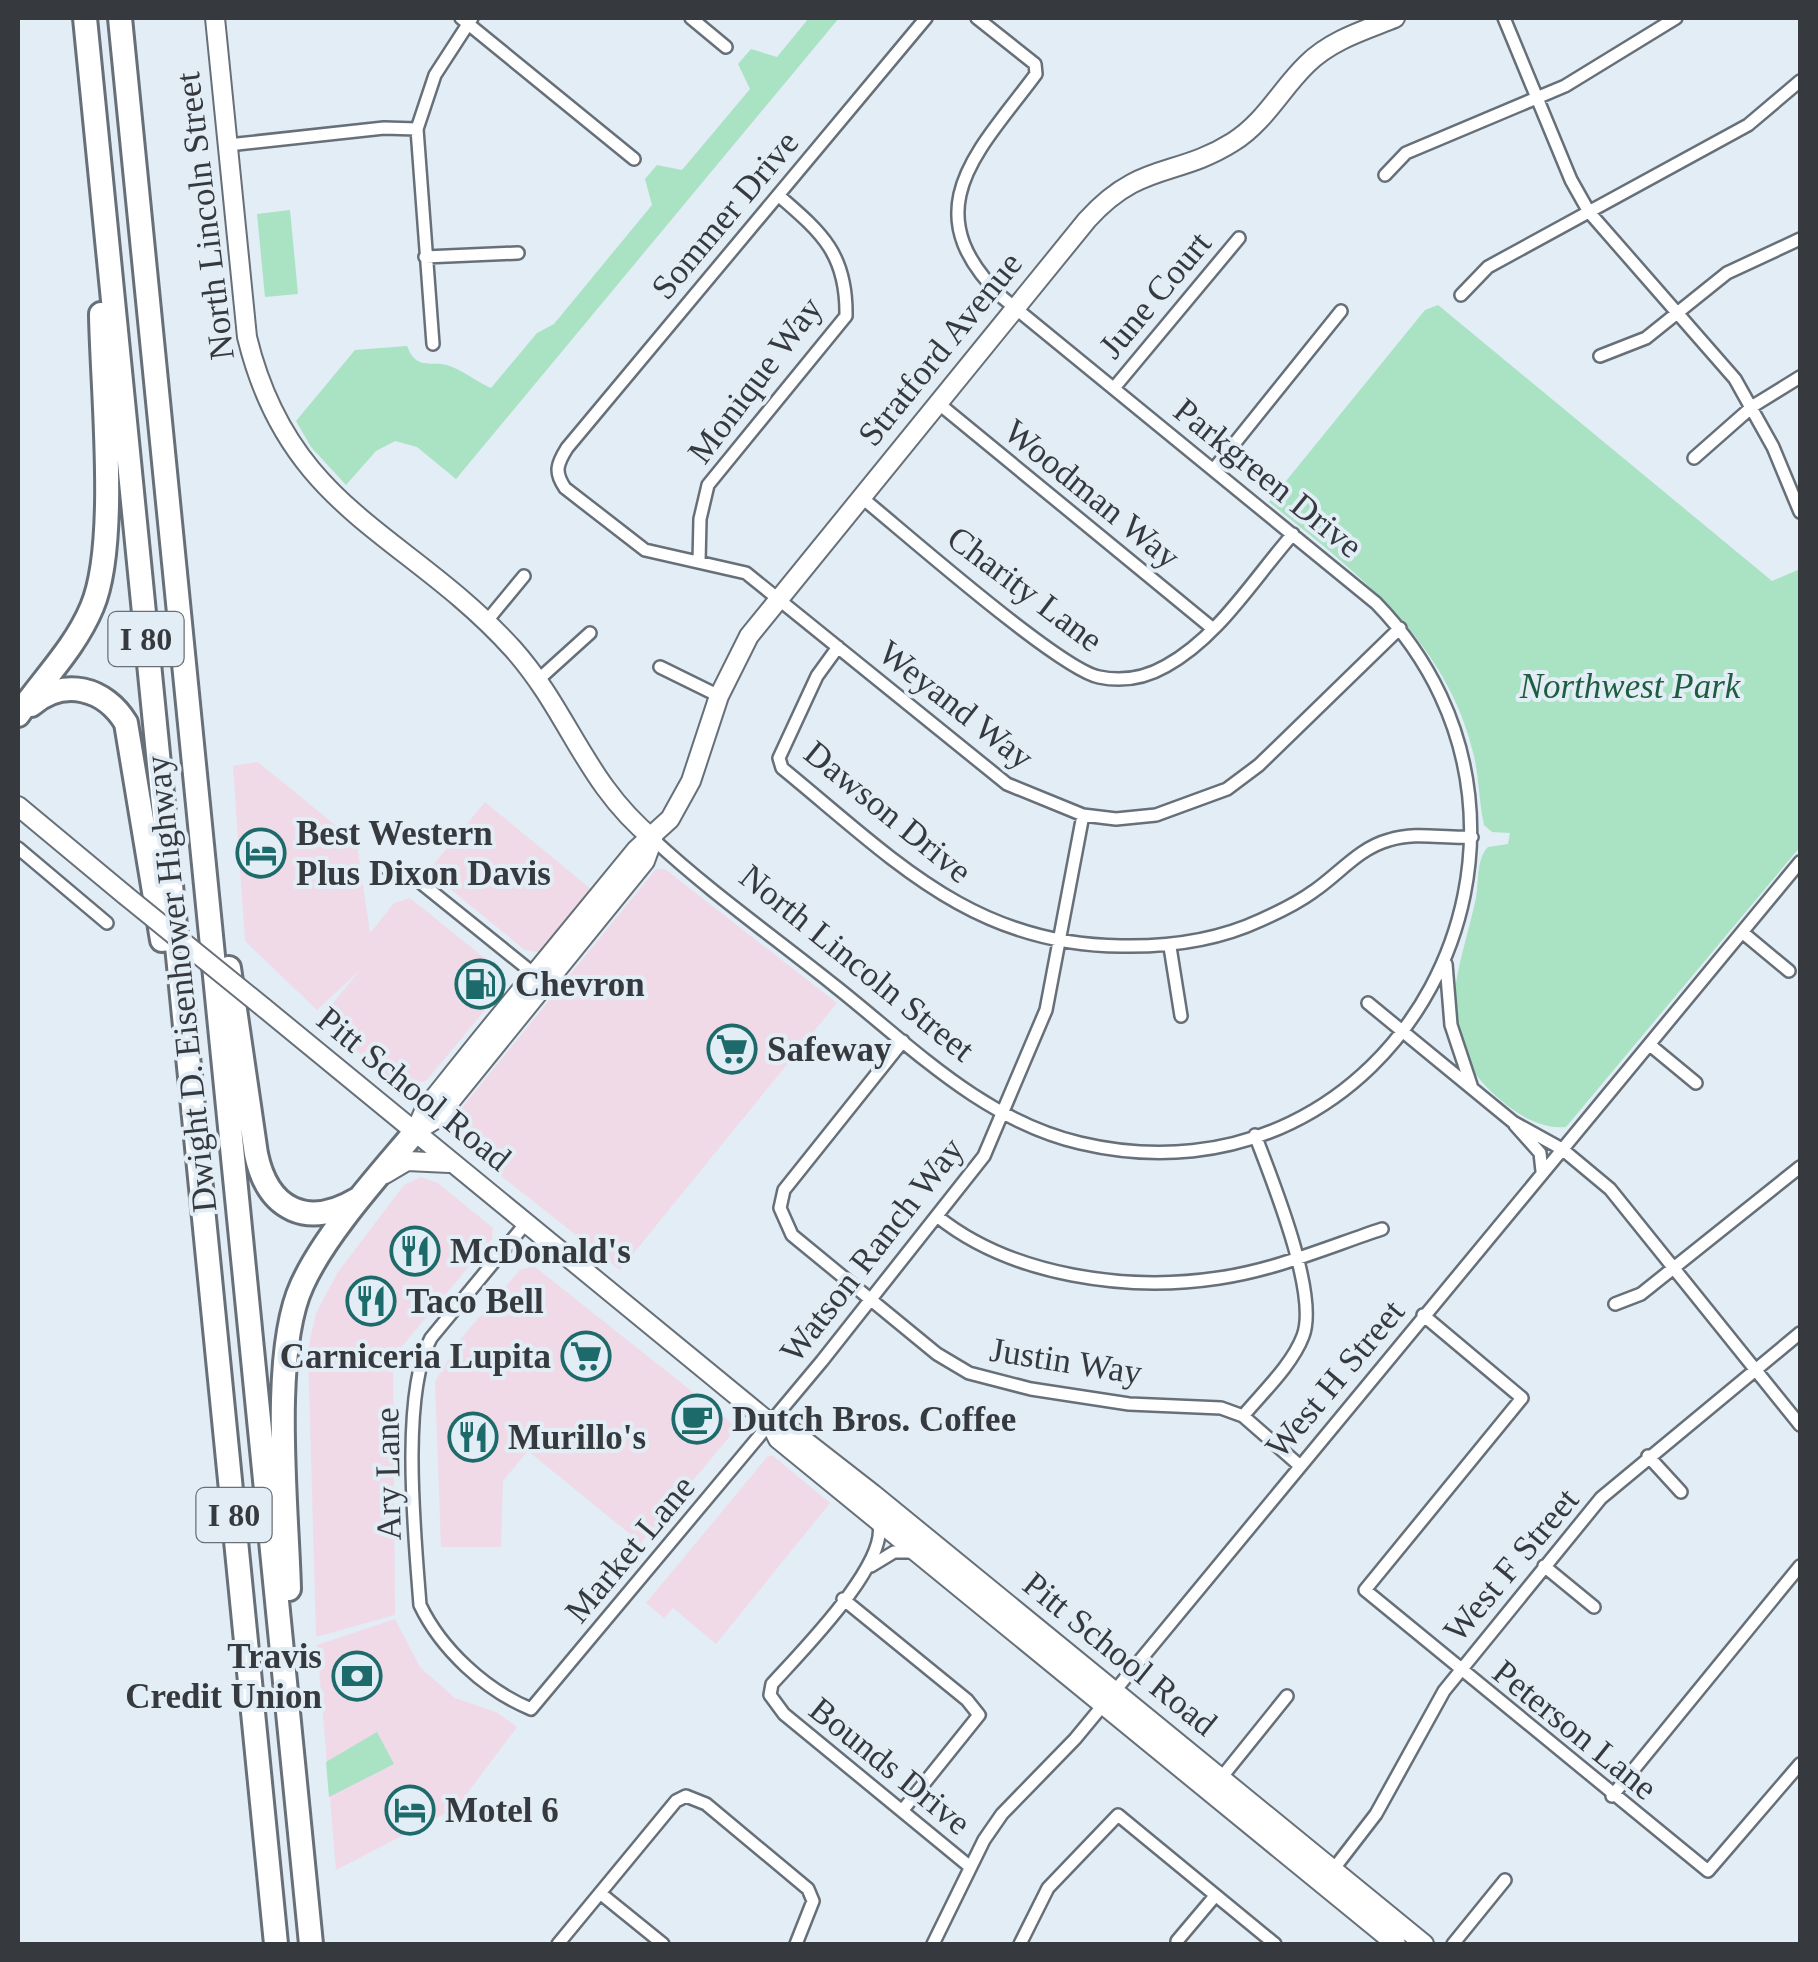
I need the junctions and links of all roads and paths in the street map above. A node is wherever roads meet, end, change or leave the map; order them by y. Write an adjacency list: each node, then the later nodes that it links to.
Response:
1 (85, 18): 22 (highway, Dwight D. Eisenhower Highway / I 80)
2 (120, 18): 53 (highway, Dwight D. Eisenhower Highway / I 80)
3 (215, 18): 15 (street, North Lincoln Street)
4 (691, 18): 11 (street)
5 (926, 18): 18 (street, Sommer Drive)
6 (978, 18): 26 (street, Parkgreen Drive)
7 (1395, 18): 26 (street, Stratford Avenue)
8 (1504, 18): 13 (street)
9 (1676, 18): 13 (street)
10 (467, 19): 14 (street); 16 (street)
11 (726, 47)
12 (1800, 81): 19 (street)
13 (1536, 98): 17 (street); 19 (street)
14 (417, 130): 15 (street); 24 (street)
15 (228, 144): 44 (street, North Lincoln Street)
16 (634, 159)
17 (1385, 175)
18 (778, 195): 35 (street, Sommer Drive); 41 (street, Monique Way)
19 (1590, 212): 25 (street); 28 (street)
20 (1239, 238): 32 (street, June Court)
21 (1800, 239): 28 (street)
22 (107, 246): 52 (highway); 70 (highway, Dwight D. Eisenhower Highway / I 80)
23 (518, 253): 24 (street)
24 (425, 258): 29 (street)
25 (1461, 295)
26 (1016, 308): 32 (street, Parkgreen Drive); 33 (street, Stratford Avenue)
27 (1340, 311): 37 (street)
28 (1681, 314): 30 (street); 34 (street)
29 (433, 344)
30 (1600, 356)
31 (1800, 377): 34 (street)
32 (1114, 388): 37 (street, Parkgreen Drive)
33 (938, 403): 38 (street, Stratford Avenue); 45 (street, Woodman Way)
34 (1752, 406): 36 (street); 39 (street)
35 (567, 448): 41 (street, Weyand Way)
36 (1694, 458)
37 (1214, 469): 40 (street, Parkgreen Drive)
38 (861, 497): 43 (street, Stratford Avenue); 45 (street, Charity Lane)
39 (1800, 512)
40 (1294, 534): 45 (street, Charity Lane); 46 (street, Parkgreen Drive)
41 (699, 562): 43 (street, Weyand Way)
42 (524, 576): 44 (street)
43 (778, 598): 48 (street, Weyand Way); 51 (street, Stratford Avenue)
44 (486, 622): 50 (street, North Lincoln Street)
45 (1212, 628)
46 (1400, 628): 55 (street, Weyand Way); 57 (street, Parkgreen Drive)
47 (590, 633): 50 (street)
48 (838, 647): 55 (street, Weyand Way); 63 (street, Dawson Drive)
49 (660, 668): 51 (street)
50 (538, 680): 56 (street, North Lincoln Street)
51 (719, 696): 56 (street, Stratford Avenue)
52 (18, 716): 70 (highway)
53 (197, 798): 84 (highway); 108 (highway, Dwight D. Eisenhower Highway / I 80)
54 (18, 806): 78 (street, Pitt School Road, bridge)
55 (1084, 815): 63 (street, Watson Ranch Way)
56 (653, 838): 67 (street, Stratford Avenue); 72 (street, North Lincoln Street)
57 (1472, 838): 64 (street, Dawson Drive); 65 (street, Parkgreen Drive)
58 (18, 848): 61 (street)
59 (1800, 862): 62 (street, West H Street)
60 (386, 868): 67 (street)
61 (107, 923)
62 (1742, 932): 66 (street); 73 (street, West H Street)
63 (1060, 944): 64 (street, Dawson Drive); 76 (street, Watson Ranch Way)
64 (1170, 948): 69 (street)
65 (1446, 964): 71 (street, Parkgreen Drive); 75 (street)
66 (1789, 971)
67 (541, 979): 78 (street, Stratford Avenue)
68 (1368, 1002): 71 (street)
69 (1181, 1016)
70 (185, 1031): 123 (highway, Dwight D. Eisenhower Highway / I 80)
71 (1402, 1032): 75 (street); 79 (street, North Lincoln Street)
72 (903, 1041): 76 (street, North Lincoln Street); 90 (street, Justin Way)
73 (1650, 1045): 74 (street); 80 (street, West H Street)
74 (1696, 1083)
75 (1473, 1089): 77 (street)
76 (1004, 1114): 79 (street, North Lincoln Street); 85 (street, Watson Ranch Way)
77 (1513, 1122): 80 (street); 83 (street)
78 (416, 1132): 82 (street, Pitt School Road); 84 (highway)
79 (1255, 1135): 88 (street)
80 (1562, 1149): 83 (street, West H Street); 89 (street)
81 (1800, 1167): 89 (street)
82 (460, 1168): 84 (street); 86 (street, Pitt School Road)
83 (1542, 1173): 92 (street, West H Street)
84 (367, 1191): 108 (highway)
85 (938, 1217): 88 (street); 90 (street, Watson Ranch Way)
86 (526, 1223): 96 (street, Pitt School Road); 112 (street, Ary Lane)
87 (1382, 1229): 88 (street)
88 (1297, 1258): 95 (street)
89 (1675, 1268): 91 (street); 94 (street)
90 (871, 1299): 95 (street, Justin Way); 96 (street, Watson Ranch Way)
91 (1616, 1304)
92 (1424, 1315): 99 (street, West H Street); 109 (street, Peterson Lane)
93 (1800, 1333): 94 (street, West F Street)
94 (1755, 1369): 97 (street); 98 (street, West F Street)
95 (1243, 1416): 99 (street, Justin Way)
96 (770, 1423): 101 (street, Pitt School Road); 111 (street, Pitt School Road); 112 (street, Market Lane)
97 (1800, 1426)
98 (1648, 1456): 100 (street); 104 (street, West F Street)
99 (1299, 1465): 111 (street, West H Street)
100 (1682, 1492)
101 (878, 1522): 102 (street, Pitt School Road); 103 (street, Bounds Drive)
102 (915, 1552): 103 (street); 111 (street, Pitt School Road)
103 (870, 1566): 106 (street, Bounds Drive)
104 (1544, 1566): 107 (street); 109 (street, West F Street)
105 (1800, 1566): 115 (street)
106 (843, 1599): 116 (street, Bounds Drive); 116 (street)
107 (1594, 1607)
108 (282, 1652): 124 (highway, Dwight D. Eisenhower Highway / I 80)
109 (1459, 1671): 115 (street, Peterson Lane); 118 (street, West F Street)
110 (1287, 1696): 114 (street)
111 (1108, 1697): 114 (street, Pitt School Road); 117 (street, West H Street)
112 (531, 1710)
113 (1800, 1764): 115 (street, Peterson Lane)
114 (1216, 1784): 118 (street, Pitt School Road)
115 (1612, 1796)
116 (902, 1811): 117 (street, Bounds Drive)
117 (968, 1866): 128 (street, West H Street)
118 (1328, 1877): 131 (street, Pitt School Road); 132 (street, Pitt School Road)
119 (1505, 1880): 133 (street)
120 (600, 1893): 125 (street); 126 (street); 127 (street)
121 (1215, 1896): 122 (street); 129 (street); 130 (street)
122 (1177, 1941)
123 (276, 1944)
124 (312, 1944)
125 (558, 1944)
126 (664, 1944)
127 (796, 1944)
128 (933, 1944)
129 (1020, 1944)
130 (1276, 1944)
131 (1396, 1944)
132 (1424, 1944)
133 (1453, 1944)

